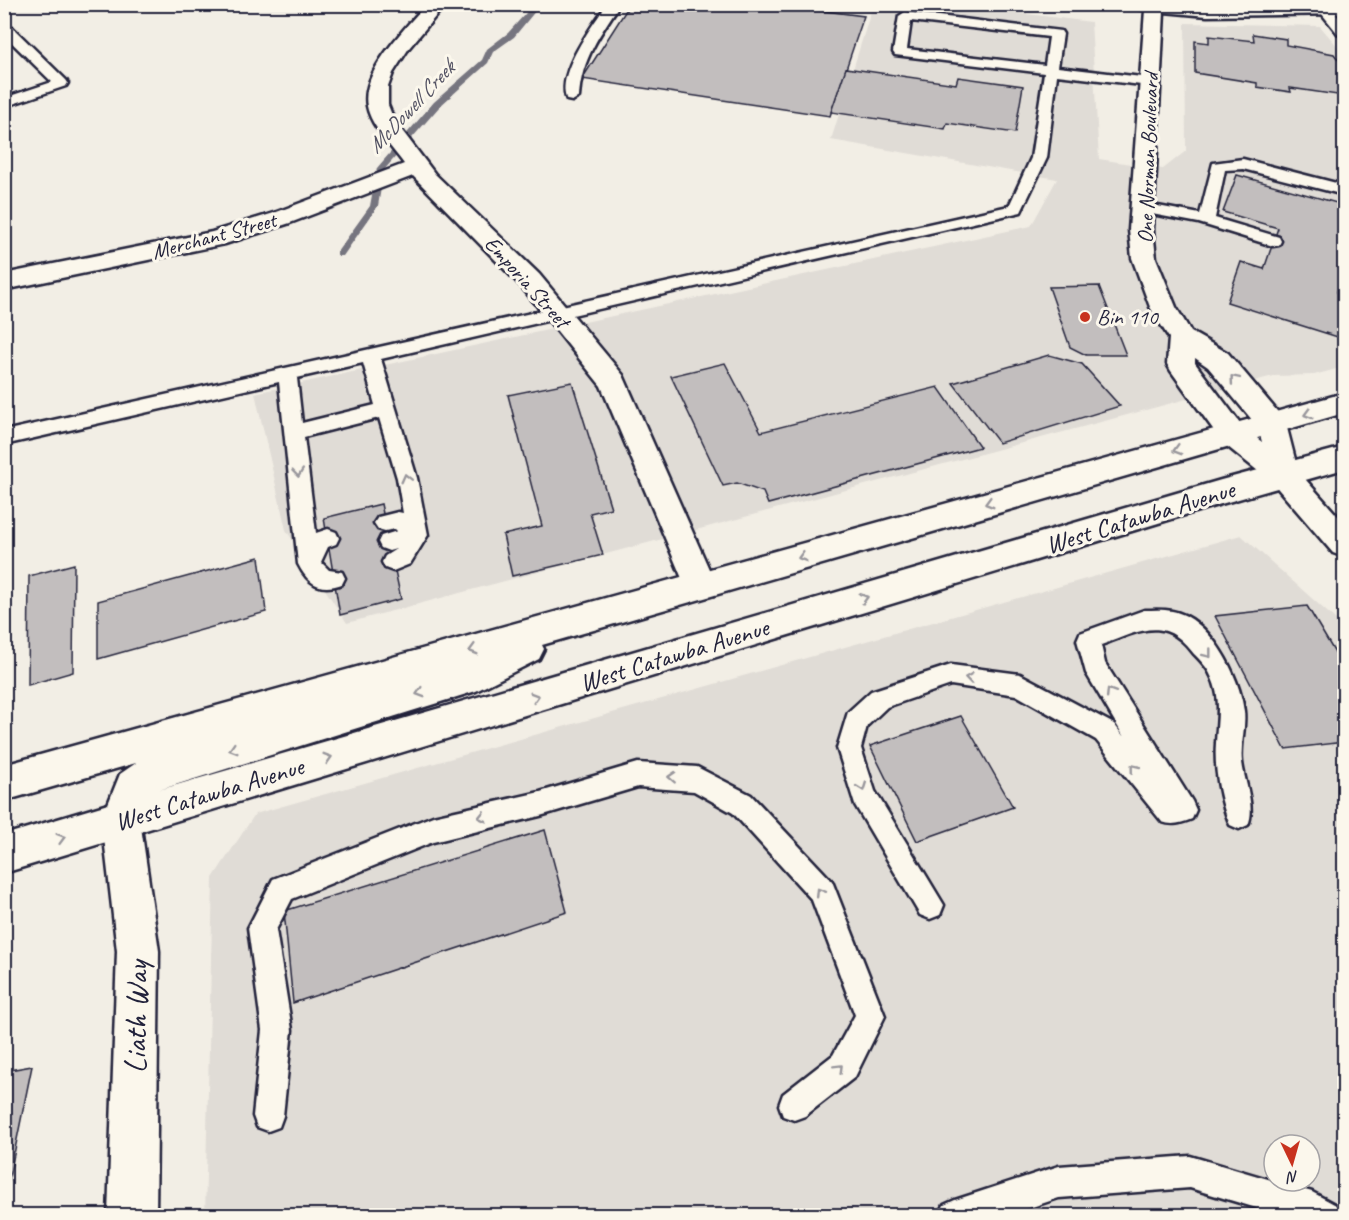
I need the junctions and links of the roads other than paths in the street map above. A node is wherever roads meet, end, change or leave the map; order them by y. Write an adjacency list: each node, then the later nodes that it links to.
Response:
1 (436, 4): 14 (street, Emporia Street)
2 (614, 4): 12 (lane)
3 (894, 5): 7 (lane)
4 (1151, 5): 6 (street); 11 (street, One Norman Boulevard)
5 (1344, 8): 6 (street)
6 (1324, 9): 9 (lane)
7 (905, 15): 10 (lane); 10 (lane)
8 (4, 27): 13 (lane)
9 (1344, 32)
10 (1051, 70): 11 (lane); 20 (lane)
11 (1150, 82): 16 (street, One Norman Boulevard)
12 (572, 98)
13 (4, 103)
14 (417, 167): 19 (street, Merchant Street); 20 (street, Emporia Street)
15 (1344, 190): 17 (lane)
16 (1142, 208): 17 (lane); 21 (street, One Norman Boulevard)
17 (1206, 221): 18 (lane)
18 (1273, 241)
19 (4, 282)
20 (556, 311): 22 (lane); 35 (street, Emporia Street)
21 (1182, 338): 26 (street, One Norman Boulevard, one-way to 21); 28 (street, One Norman Boulevard)
22 (370, 354): 23 (lane); 25 (lane)
23 (287, 373): 27 (lane); 29 (lane)
24 (1344, 403): 26 (street, West Catawba Avenue, one-way to 26)
25 (386, 409): 27 (lane); 32 (lane, one-way to 25)
26 (1272, 424): 28 (street, West Catawba Avenue); 31 (street, One Norman Boulevard)
27 (294, 432): 34 (lane, one-way to 34)
28 (1233, 435): 31 (street, One Norman Boulevard); 35 (street, West Catawba Avenue, one-way to 35)
29 (4, 438)
30 (1344, 458): 31 (street, West Catawba Avenue)
31 (1284, 475): 33 (street, One Norman Boulevard); 39 (street, West Catawba Avenue, one-way to 31)
32 (417, 535): 32 (lane)
33 (1344, 544)
34 (309, 564): 34 (lane)
35 (700, 585): 36 (street, West Catawba Avenue)
36 (587, 618): 37 (street, West Catawba Avenue, one-way to 37); 39 (street, one-way to 39)
37 (4, 783)
38 (1239, 816): 41 (lane)
39 (121, 820): 40 (street, West Catawba Avenue, one-way to 39); 44 (street, Liath Way)
40 (4, 854)
41 (930, 905)
42 (794, 1105): 43 (lane, one-way to 43)
43 (268, 1116)
44 (132, 1215)
45 (955, 1215): 46 (lane)
46 (1325, 1215)

